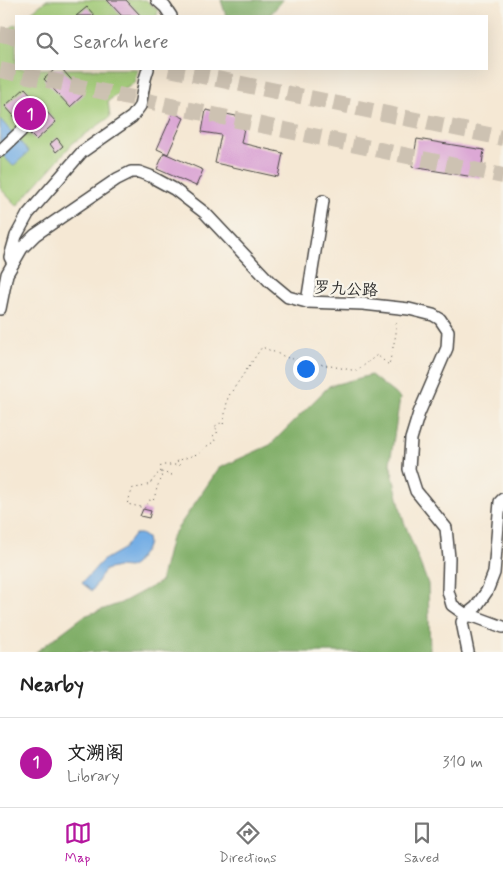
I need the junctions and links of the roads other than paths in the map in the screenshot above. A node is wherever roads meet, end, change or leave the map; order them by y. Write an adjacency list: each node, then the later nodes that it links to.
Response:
1 (157, 0): 2 (street)
2 (170, 15)
3 (148, 70): 7 (street)
4 (19, 132): 5 (street)
5 (0, 151)
6 (323, 201): 8 (street)
7 (13, 263): 8 (street, 罗九公路); 9 (street, 罗九公路)
8 (307, 302): 11 (street, 罗九公路)
9 (0, 309)
10 (503, 499): 11 (street)
11 (466, 615): 12 (street); 13 (street)
12 (503, 627)
13 (468, 652)

